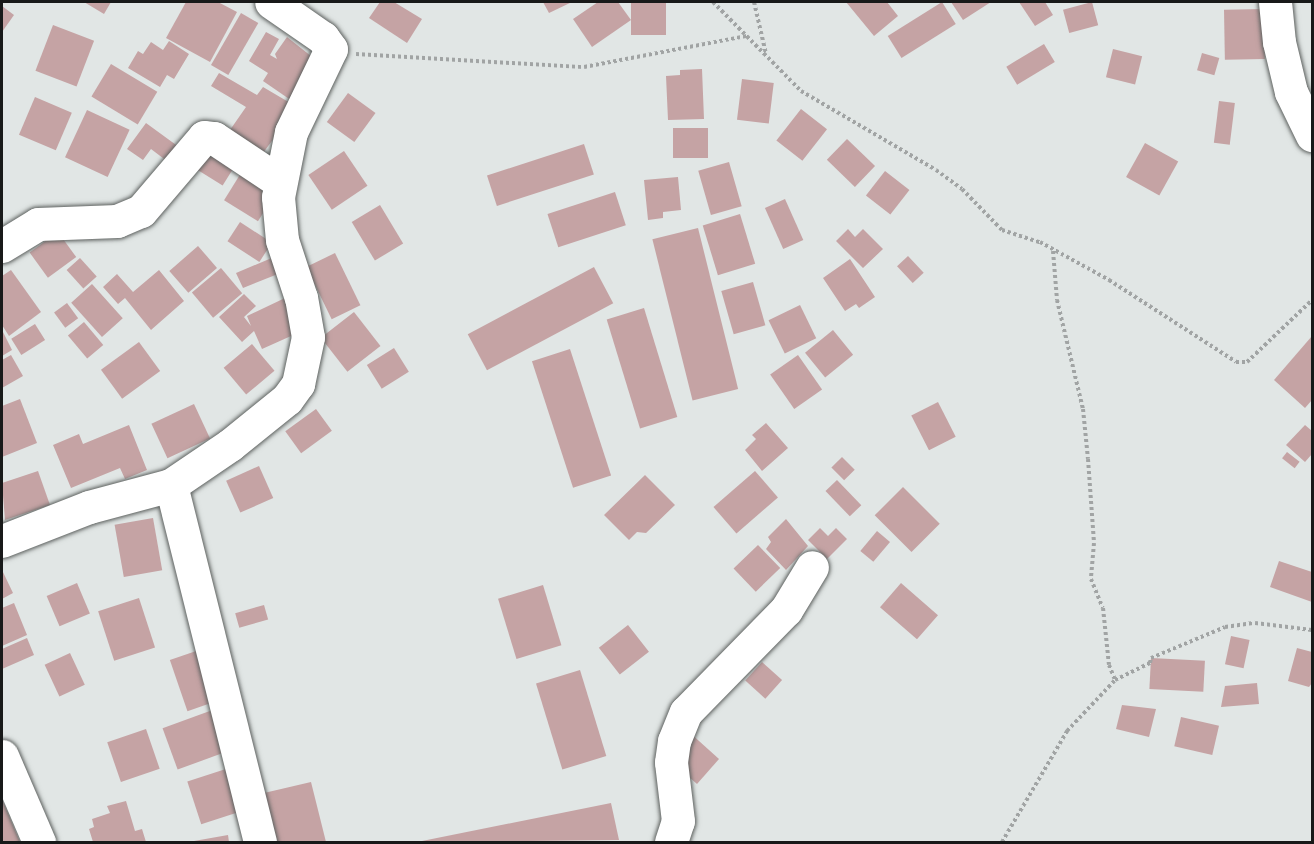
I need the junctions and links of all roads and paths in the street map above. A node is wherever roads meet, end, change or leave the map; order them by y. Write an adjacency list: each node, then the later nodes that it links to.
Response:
1 (271, 2): 6 (street)
2 (713, 2): 5 (path)
3 (754, 2): 7 (path)
4 (1275, 2): 8 (street)
5 (747, 36): 6 (path); 7 (path)
6 (331, 52): 9 (street)
7 (766, 55): 11 (path)
8 (1312, 135)
9 (280, 182): 10 (street); 13 (street)
10 (2, 246)
11 (1053, 250): 12 (path); 17 (path)
12 (1312, 300)
13 (171, 485): 14 (street); 20 (street)
14 (2, 541)
15 (812, 567): 21 (street)
16 (1312, 630): 17 (path)
17 (1115, 680): 22 (path)
18 (2, 756): 19 (street)
19 (39, 843)
20 (260, 843)
21 (671, 843)
22 (1002, 843)

